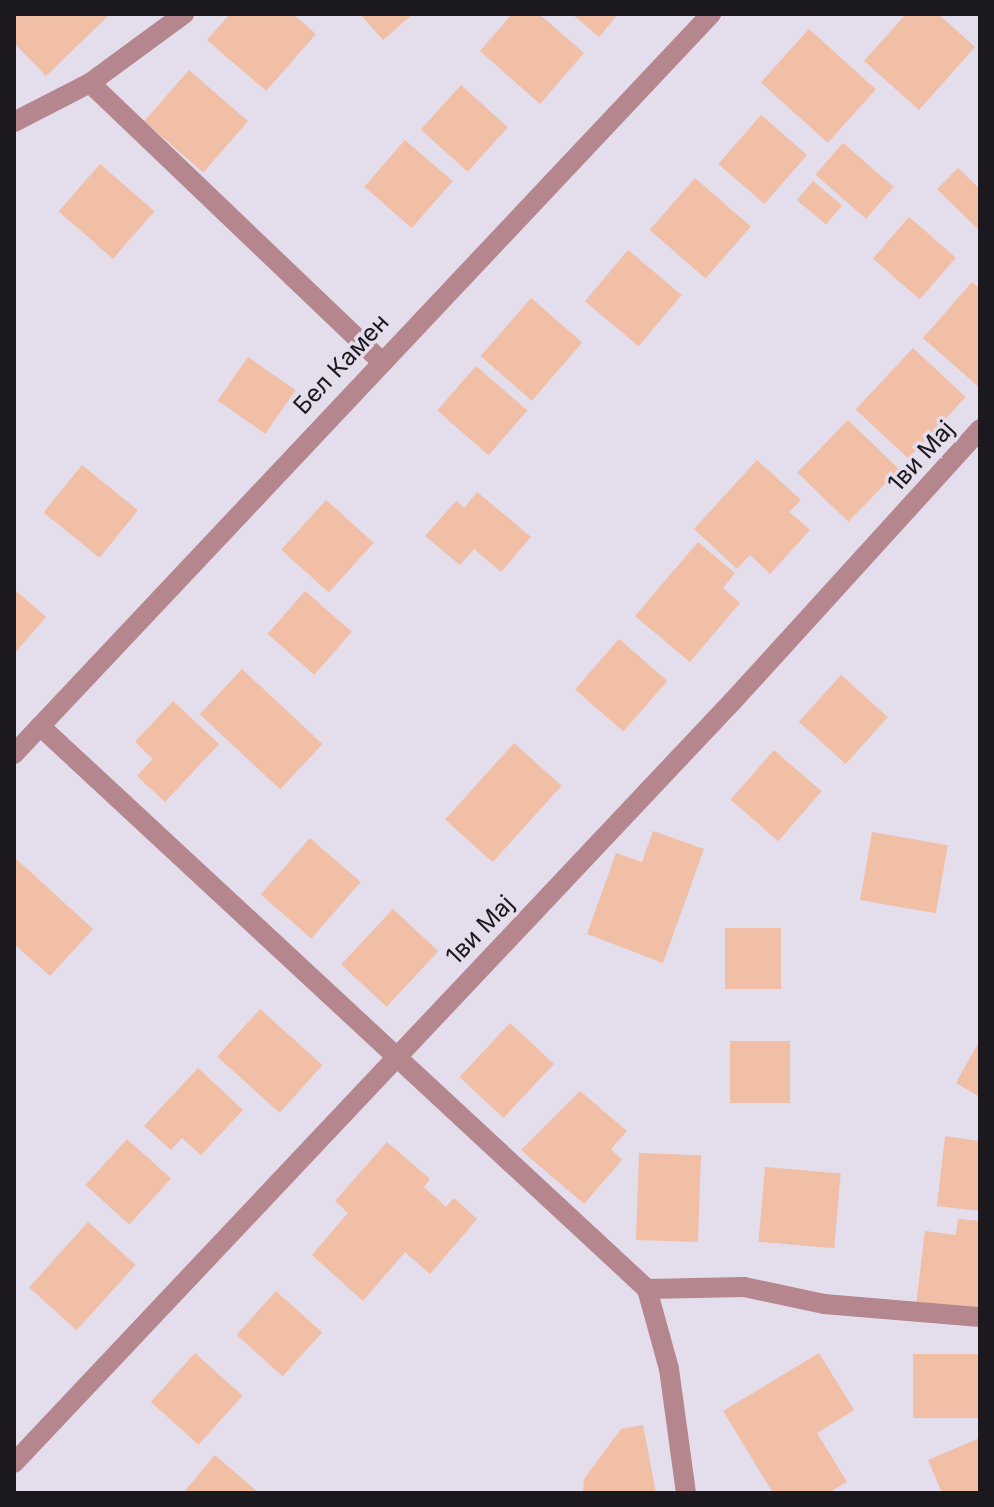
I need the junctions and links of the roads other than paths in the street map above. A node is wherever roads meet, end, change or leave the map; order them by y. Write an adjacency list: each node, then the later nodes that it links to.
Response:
1 (184, 14): 3 (street)
2 (711, 14): 5 (street, Бел Камен)
3 (90, 83): 4 (street); 5 (street)
4 (14, 122)
5 (380, 360): 7 (street, Бел Камен)
6 (980, 429): 9 (street, 1ви Мај)
7 (40, 726): 8 (street, Бел Камен); 9 (street)
8 (14, 754)
9 (398, 1054): 10 (street); 12 (street, 1ви Мај)
10 (647, 1289): 11 (street); 13 (street)
11 (980, 1317)
12 (14, 1463)
13 (686, 1493)

